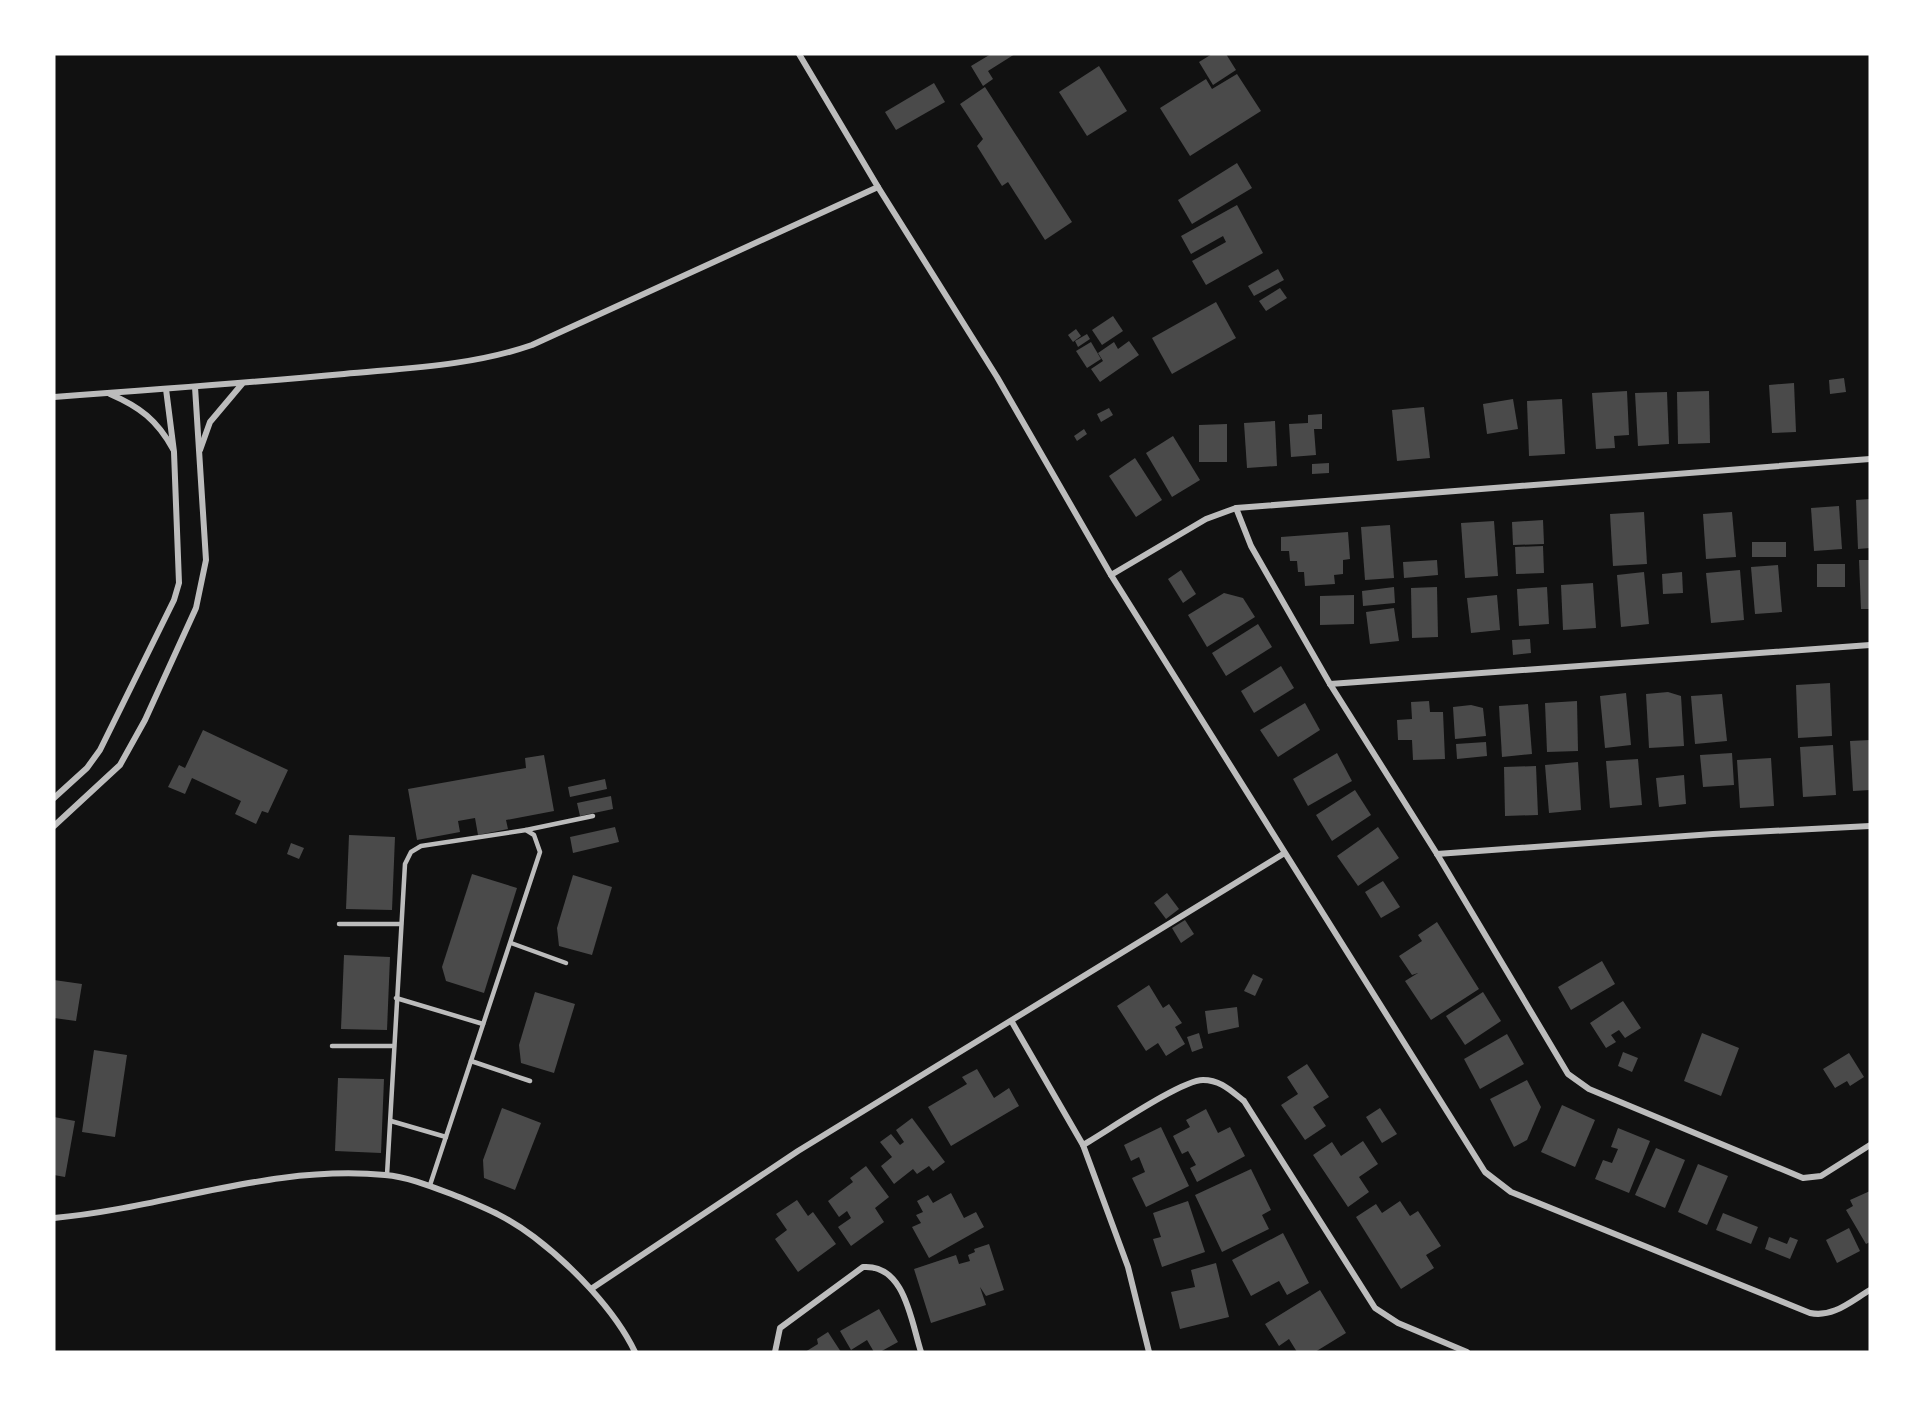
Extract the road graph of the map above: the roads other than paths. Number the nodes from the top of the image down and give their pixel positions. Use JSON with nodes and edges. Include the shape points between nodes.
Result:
{"nodes":[{"id":1,"x":799,"y":54,"type":"edge"},
{"id":2,"x":878,"y":187,"type":"junction"},
{"id":3,"x":242,"y":383,"type":"junction"},
{"id":4,"x":195,"y":387,"type":"junction"},
{"id":5,"x":166,"y":389,"type":"junction"},
{"id":6,"x":107,"y":393,"type":"junction"},
{"id":7,"x":54,"y":397,"type":"edge"},
{"id":8,"x":174,"y":452,"type":"junction"},
{"id":9,"x":198,"y":457,"type":"junction"},
{"id":10,"x":1870,"y":459,"type":"edge"},
{"id":11,"x":1236,"y":508,"type":"junction"},
{"id":12,"x":1111,"y":575,"type":"junction"},
{"id":13,"x":1870,"y":645,"type":"edge"},
{"id":14,"x":1330,"y":684,"type":"junction"},
{"id":15,"x":54,"y":798,"type":"edge"},
{"id":16,"x":593,"y":816,"type":"dead end"},
{"id":17,"x":54,"y":826,"type":"edge"},
{"id":18,"x":1870,"y":826,"type":"edge"},
{"id":19,"x":526,"y":831,"type":"junction"},
{"id":20,"x":1283,"y":854,"type":"junction"},
{"id":21,"x":1437,"y":854,"type":"junction"},
{"id":22,"x":339,"y":924,"type":"dead end"},
{"id":23,"x":401,"y":924,"type":"junction"},
{"id":24,"x":510,"y":943,"type":"junction"},
{"id":25,"x":566,"y":963,"type":"dead end"},
{"id":26,"x":396,"y":998,"type":"junction"},
{"id":27,"x":1012,"y":1022,"type":"junction"},
{"id":28,"x":483,"y":1024,"type":"junction"},
{"id":29,"x":332,"y":1046,"type":"dead end"},
{"id":30,"x":394,"y":1046,"type":"junction"},
{"id":31,"x":471,"y":1061,"type":"junction"},
{"id":32,"x":530,"y":1080,"type":"dead end"},
{"id":33,"x":391,"y":1121,"type":"junction"},
{"id":34,"x":446,"y":1137,"type":"junction"},
{"id":35,"x":1083,"y":1145,"type":"junction"},
{"id":36,"x":1870,"y":1145,"type":"edge"},
{"id":37,"x":387,"y":1175,"type":"junction"},
{"id":38,"x":430,"y":1185,"type":"junction"},
{"id":39,"x":54,"y":1218,"type":"edge"},
{"id":40,"x":591,"y":1289,"type":"junction"},
{"id":41,"x":1870,"y":1290,"type":"edge"},
{"id":42,"x":635,"y":1352,"type":"edge"},
{"id":43,"x":775,"y":1352,"type":"edge"},
{"id":44,"x":921,"y":1352,"type":"edge"},
{"id":45,"x":1149,"y":1352,"type":"edge"},
{"id":46,"x":1467,"y":1352,"type":"edge"}],
"edges":[{"from":1,"to":2,"type":"street"},
{"from":2,"to":3,"type":"street","via":[[532,345],[504,354],[459,363]]},
{"from":2,"to":12,"type":"street","via":[[997,377]]},
{"from":3,"to":4,"type":"street"},
{"from":3,"to":9,"type":"street","via":[[210,422]]},
{"from":4,"to":5,"type":"street"},
{"from":4,"to":9,"type":"street"},
{"from":5,"to":6,"type":"street"},
{"from":5,"to":8,"type":"street"},
{"from":6,"to":7,"type":"street"},
{"from":6,"to":8,"type":"street","via":[[145,411]]},
{"from":8,"to":15,"type":"street","via":[[180,568],[174,600],[100,750],[87,768]]},
{"from":9,"to":17,"type":"street","via":[[206,560],[196,608],[120,765]]},
{"from":10,"to":11,"type":"street"},
{"from":11,"to":12,"type":"street","via":[[1206,519]]},
{"from":11,"to":14,"type":"street","via":[[1251,546]]},
{"from":12,"to":20,"type":"street"},
{"from":13,"to":14,"type":"street"},
{"from":14,"to":21,"type":"street"},
{"from":16,"to":19,"type":"lane"},
{"from":18,"to":21,"type":"street"},
{"from":19,"to":23,"type":"lane","via":[[421,846],[411,852],[405,864]]},
{"from":19,"to":24,"type":"lane","via":[[534,835],[540,852]]},
{"from":20,"to":27,"type":"street"},
{"from":20,"to":41,"type":"street","via":[[1473,1157],[1497,1183],[1810,1312],[1832,1313]]},
{"from":21,"to":36,"type":"street","via":[[1562,1066],[1589,1089],[1803,1178],[1821,1176]]},
{"from":22,"to":23,"type":"lane"},
{"from":23,"to":26,"type":"lane"},
{"from":24,"to":25,"type":"lane"},
{"from":24,"to":28,"type":"lane"},
{"from":26,"to":28,"type":"lane"},
{"from":26,"to":30,"type":"lane"},
{"from":27,"to":35,"type":"street"},
{"from":27,"to":40,"type":"street","via":[[798,1151]]},
{"from":28,"to":31,"type":"lane"},
{"from":29,"to":30,"type":"lane"},
{"from":30,"to":33,"type":"lane"},
{"from":31,"to":32,"type":"lane"},
{"from":31,"to":34,"type":"lane"},
{"from":33,"to":34,"type":"lane"},
{"from":33,"to":37,"type":"lane"},
{"from":34,"to":38,"type":"lane"},
{"from":35,"to":45,"type":"street","via":[[1128,1267]]},
{"from":35,"to":46,"type":"street","via":[[1175,1091],[1202,1080],[1225,1085],[1244,1101],[1375,1308],[1398,1323]]},
{"from":37,"to":38,"type":"street"},
{"from":37,"to":39,"type":"street","via":[[323,1172],[256,1180],[166,1201]]},
{"from":38,"to":40,"type":"street","via":[[505,1216],[549,1249]]},
{"from":40,"to":42,"type":"street"},
{"from":43,"to":44,"type":"street","via":[[780,1328],[863,1266],[883,1269],[899,1284]]}]}
